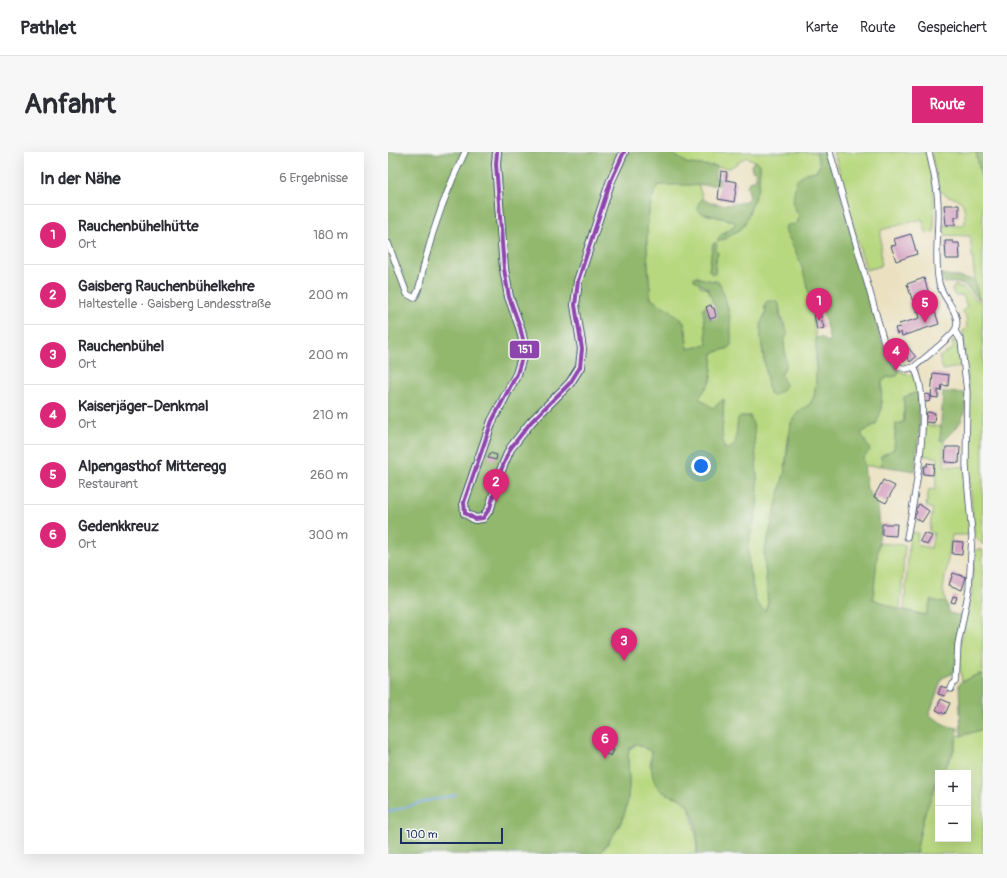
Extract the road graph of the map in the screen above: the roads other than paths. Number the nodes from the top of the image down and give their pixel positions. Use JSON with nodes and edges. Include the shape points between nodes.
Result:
{"nodes":[{"id":1,"x":465,"y":152,"type":"edge"},
{"id":2,"x":498,"y":152,"type":"edge"},
{"id":3,"x":624,"y":152,"type":"edge"},
{"id":4,"x":830,"y":152,"type":"edge"},
{"id":5,"x":929,"y":152,"type":"edge"},
{"id":6,"x":388,"y":243,"type":"edge"},
{"id":7,"x":955,"y":331,"type":"junction"},
{"id":8,"x":914,"y":367,"type":"junction"},
{"id":9,"x":907,"y":537,"type":"dead end"},
{"id":10,"x":951,"y":689,"type":"dead end"}],
"edges":[{"from":1,"to":6,"type":"street","via":[[434,225],[414,298],[407,294]]},
{"from":2,"to":3,"type":"main road","via":[[496,164],[504,269],[509,297],[525,348],[517,374],[492,422],[464,502],[465,513],[475,519],[483,518],[490,508],[499,474],[513,444],[570,383],[580,367],[582,349],[576,311],[576,286],[610,183]]},
{"from":4,"to":8,"type":"street","via":[[884,342],[899,367]]},
{"from":5,"to":7,"type":"street","via":[[938,201],[939,282],[956,317]]},
{"from":7,"to":8,"type":"street"},
{"from":7,"to":10,"type":"street","via":[[961,341],[968,392],[966,466],[972,535],[970,589],[958,644],[956,682]]},
{"from":8,"to":9,"type":"street","via":[[920,382],[922,423]]}]}
